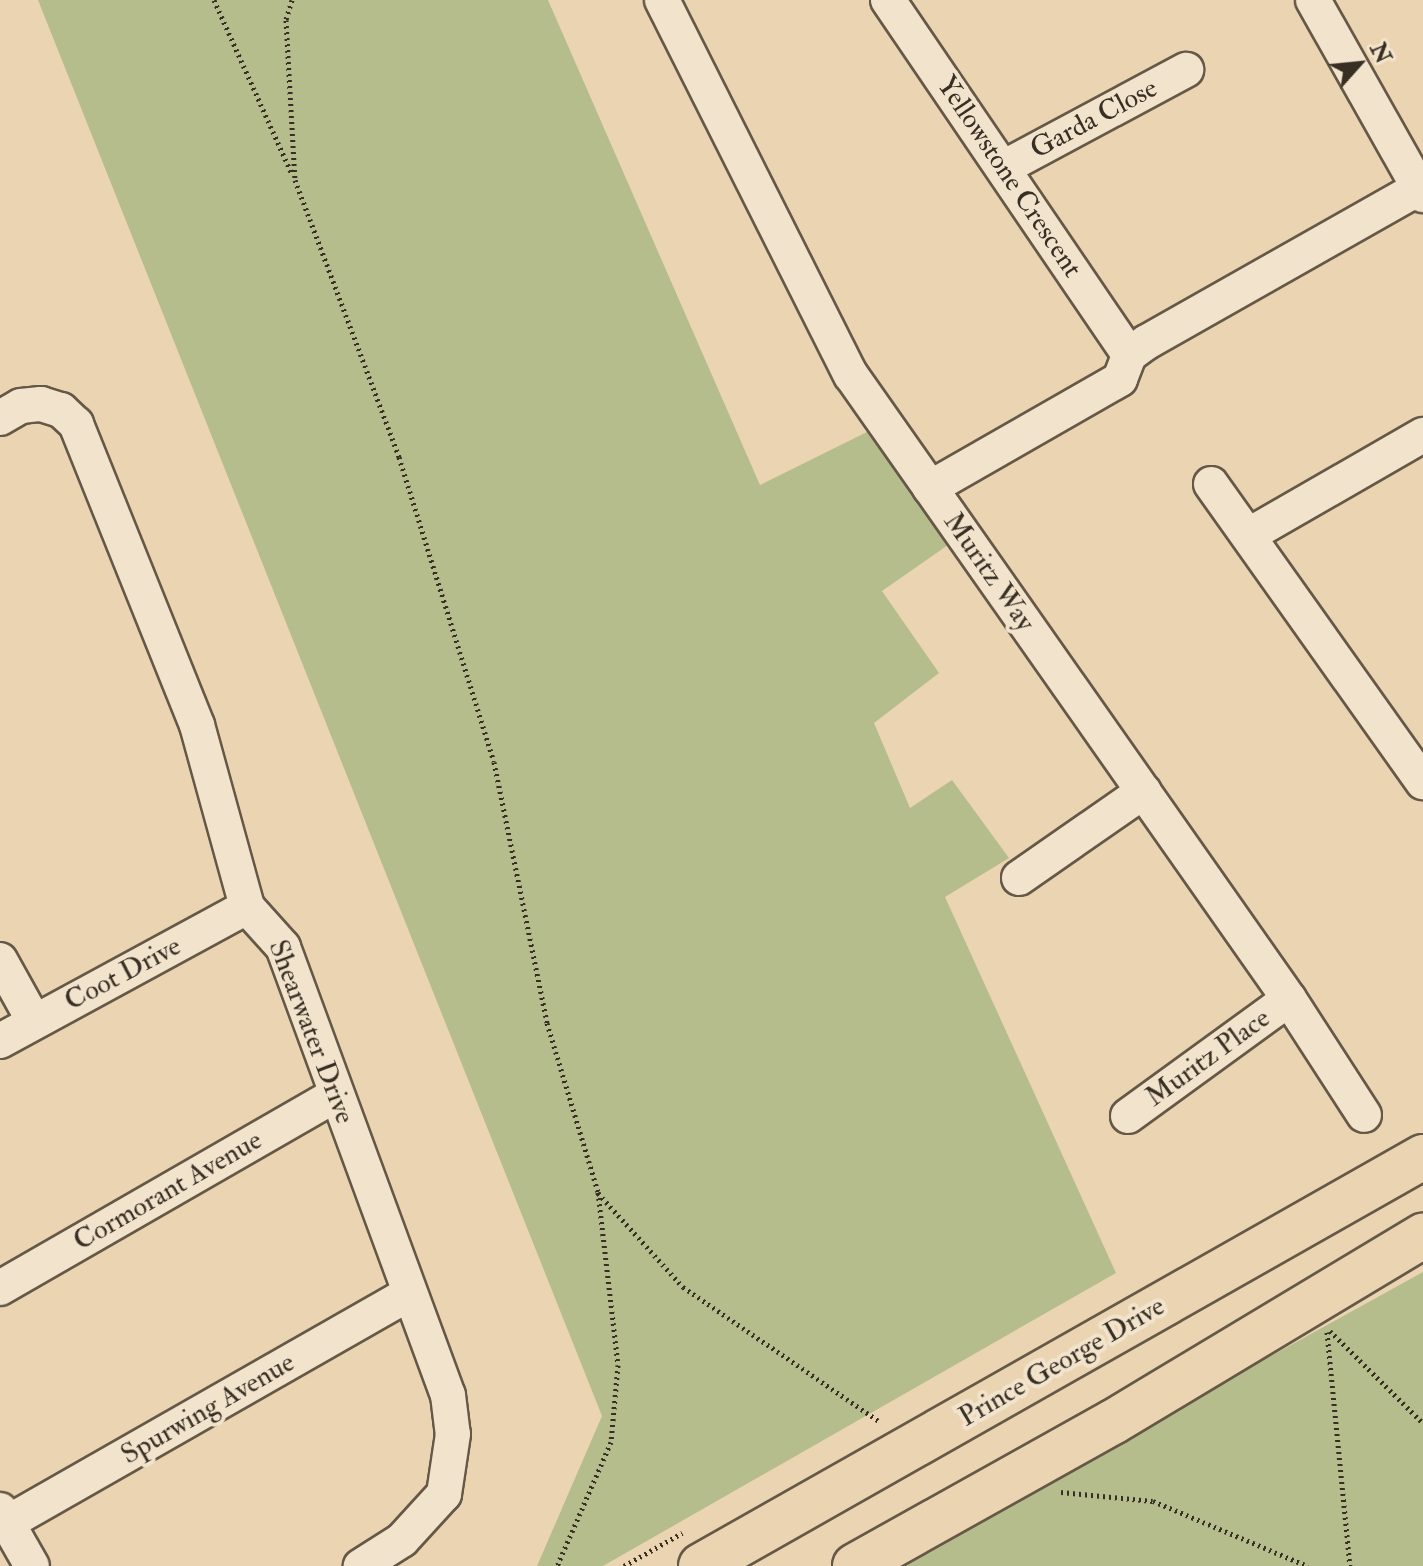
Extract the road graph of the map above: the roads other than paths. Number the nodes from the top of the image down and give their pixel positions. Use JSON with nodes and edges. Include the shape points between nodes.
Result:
{"nodes":[{"id":1,"x":662,"y":0,"type":"edge"},
{"id":2,"x":888,"y":0,"type":"edge"},
{"id":3,"x":1313,"y":0,"type":"edge"},
{"id":4,"x":1186,"y":70,"type":"dead end"},
{"id":5,"x":1003,"y":168,"type":"junction"},
{"id":6,"x":1422,"y":189,"type":"edge"},
{"id":7,"x":1129,"y":355,"type":"junction"},
{"id":8,"x":0,"y":418,"type":"edge"},
{"id":9,"x":1423,"y":435,"type":"edge"},
{"id":10,"x":1211,"y":484,"type":"dead end"},
{"id":11,"x":930,"y":488,"type":"junction"},
{"id":12,"x":1249,"y":535,"type":"junction"},
{"id":13,"x":1423,"y":782,"type":"edge"},
{"id":14,"x":1144,"y":791,"type":"junction"},
{"id":15,"x":1019,"y":878,"type":"dead end"},
{"id":16,"x":247,"y":907,"type":"junction"},
{"id":17,"x":0,"y":960,"type":"edge"},
{"id":18,"x":1289,"y":999,"type":"junction"},
{"id":19,"x":34,"y":1021,"type":"junction"},
{"id":20,"x":0,"y":1041,"type":"edge"},
{"id":21,"x":336,"y":1095,"type":"junction"},
{"id":22,"x":1364,"y":1115,"type":"dead end"},
{"id":23,"x":1128,"y":1116,"type":"dead end"},
{"id":24,"x":1423,"y":1157,"type":"edge"},
{"id":25,"x":1423,"y":1236,"type":"edge"},
{"id":26,"x":0,"y":1288,"type":"edge"},
{"id":27,"x":409,"y":1294,"type":"junction"},
{"id":28,"x":4,"y":1516,"type":"edge"},
{"id":29,"x":32,"y":1566,"type":"edge"},
{"id":30,"x":361,"y":1566,"type":"edge"},
{"id":31,"x":701,"y":1566,"type":"edge"},
{"id":32,"x":855,"y":1566,"type":"edge"}],
"edges":[{"from":1,"to":11,"type":"street","name":"Muritz Way","via":[[830,339]]},
{"from":2,"to":5,"type":"street","name":"Yellowstone Crescent"},
{"from":3,"to":6,"type":"street"},
{"from":4,"to":5,"type":"street","name":"Garda Close"},
{"from":5,"to":7,"type":"street","name":"Yellowstone Crescent"},
{"from":6,"to":7,"type":"street"},
{"from":7,"to":11,"type":"street","via":[[1120,379]]},
{"from":8,"to":16,"type":"street","name":"Shearwater Drive","via":[[21,406],[41,404],[67,413],[76,424],[197,725]]},
{"from":9,"to":12,"type":"street"},
{"from":10,"to":12,"type":"street"},
{"from":11,"to":14,"type":"street","name":"Muritz Way"},
{"from":12,"to":13,"type":"street"},
{"from":14,"to":15,"type":"street"},
{"from":14,"to":18,"type":"street","name":"Muritz Way"},
{"from":16,"to":19,"type":"street","name":"Coot Drive"},
{"from":16,"to":21,"type":"street","name":"Shearwater Drive","via":[[283,947]]},
{"from":17,"to":19,"type":"street"},
{"from":18,"to":22,"type":"street","name":"Muritz Way"},
{"from":18,"to":23,"type":"street","name":"Muritz Place"},
{"from":19,"to":20,"type":"street","name":"Coot Drive"},
{"from":21,"to":26,"type":"street","name":"Cormorant Avenue"},
{"from":21,"to":27,"type":"street","name":"Shearwater Drive"},
{"from":24,"to":31,"type":"main road","name":"Prince George Drive"},
{"from":25,"to":32,"type":"main road","via":[[1113,1422]]},
{"from":27,"to":28,"type":"street","name":"Spurwing Avenue"},
{"from":27,"to":30,"type":"street","name":"Shearwater Drive","via":[[448,1395],[451,1460],[444,1494],[426,1519]]},
{"from":28,"to":29,"type":"street"}]}
